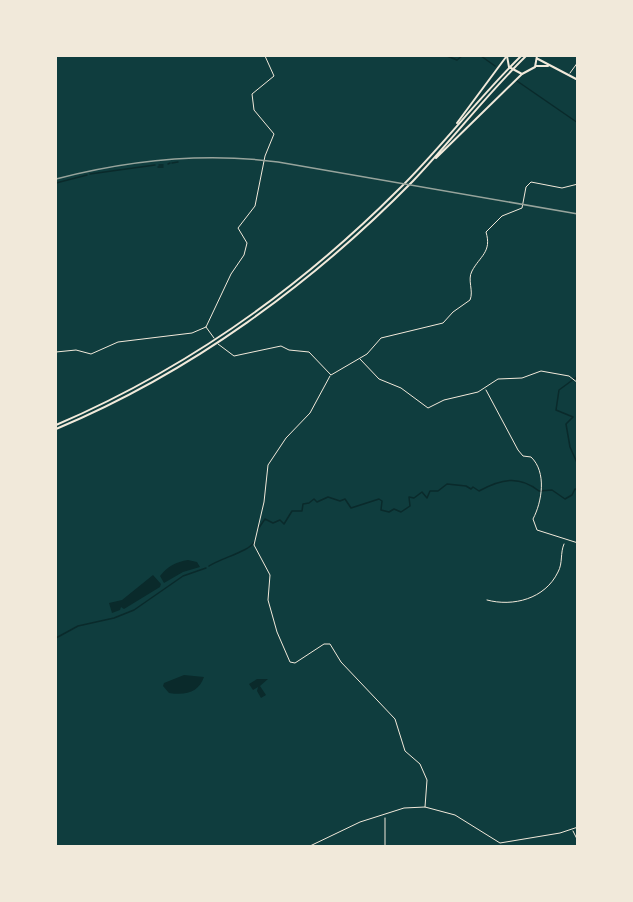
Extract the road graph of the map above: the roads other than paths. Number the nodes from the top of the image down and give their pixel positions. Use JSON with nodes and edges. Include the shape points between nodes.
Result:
{"nodes":[{"id":1,"x":265,"y":56,"type":"edge"},
{"id":2,"x":506,"y":56,"type":"edge"},
{"id":3,"x":521,"y":56,"type":"edge"},
{"id":4,"x":526,"y":56,"type":"edge"},
{"id":5,"x":538,"y":57,"type":"edge"},
{"id":6,"x":578,"y":62,"type":"edge"},
{"id":7,"x":513,"y":66,"type":"junction"},
{"id":8,"x":551,"y":66,"type":"junction"},
{"id":9,"x":535,"y":67,"type":"junction"},
{"id":10,"x":508,"y":71,"type":"junction"},
{"id":11,"x":522,"y":74,"type":"junction"},
{"id":12,"x":569,"y":75,"type":"junction"},
{"id":13,"x":578,"y":80,"type":"edge"},
{"id":14,"x":445,"y":140,"type":"junction"},
{"id":15,"x":425,"y":168,"type":"junction"},
{"id":16,"x":578,"y":184,"type":"edge"},
{"id":17,"x":206,"y":327,"type":"junction"},
{"id":18,"x":56,"y":352,"type":"edge"},
{"id":19,"x":360,"y":359,"type":"junction"},
{"id":20,"x":330,"y":376,"type":"junction"},
{"id":21,"x":578,"y":383,"type":"edge"},
{"id":22,"x":485,"y":389,"type":"junction"},
{"id":23,"x":56,"y":427,"type":"edge"},
{"id":24,"x":578,"y":543,"type":"edge"},
{"id":25,"x":425,"y":807,"type":"junction"},
{"id":26,"x":578,"y":827,"type":"edge"},
{"id":27,"x":572,"y":830,"type":"junction"},
{"id":28,"x":578,"y":841,"type":"edge"},
{"id":29,"x":310,"y":846,"type":"edge"}],
"edges":[{"from":1,"to":17,"type":"street","via":[[274,76],[252,96],[254,110],[274,132],[255,206],[238,228],[247,243],[244,255]]},
{"from":2,"to":11,"type":"main road","via":[[512,71]]},
{"from":2,"to":14,"type":"main road"},
{"from":3,"to":7,"type":"main road"},
{"from":4,"to":7,"type":"main road"},
{"from":5,"to":8,"type":"main road"},
{"from":5,"to":9,"type":"main road"},
{"from":6,"to":12,"type":"street"},
{"from":7,"to":10,"type":"main road"},
{"from":8,"to":9,"type":"main road"},
{"from":8,"to":12,"type":"main road"},
{"from":9,"to":11,"type":"main road"},
{"from":10,"to":14,"type":"main road"},
{"from":10,"to":15,"type":"main road"},
{"from":11,"to":15,"type":"main road"},
{"from":12,"to":13,"type":"main road"},
{"from":14,"to":23,"type":"main road","via":[[399,189],[319,262],[246,318],[152,378]]},
{"from":15,"to":23,"type":"main road","via":[[317,268],[242,325],[136,391]]},
{"from":16,"to":19,"type":"street","via":[[562,188],[531,182],[519,211],[502,216],[486,232],[489,242],[472,271],[470,300],[443,323],[381,338]]},
{"from":17,"to":18,"type":"street","via":[[192,333],[118,342],[91,354],[76,350]]},
{"from":17,"to":20,"type":"street","via":[[220,346],[234,356],[281,346],[309,352]]},
{"from":19,"to":20,"type":"street"},
{"from":19,"to":22,"type":"street","via":[[379,379],[393,383],[428,408]]},
{"from":20,"to":25,"type":"street","via":[[310,413],[268,465],[254,545],[270,575],[268,600],[290,662],[330,644],[341,662],[395,719],[405,751],[420,764],[427,780]]},
{"from":21,"to":22,"type":"street","via":[[548,370],[522,378],[498,379]]},
{"from":22,"to":24,"type":"street","via":[[518,450],[534,460],[541,490],[533,519],[537,530]]},
{"from":25,"to":27,"type":"street","via":[[455,815],[500,843]]},
{"from":25,"to":29,"type":"street","via":[[404,808],[360,822]]},
{"from":26,"to":27,"type":"street"},
{"from":27,"to":28,"type":"street"}]}
